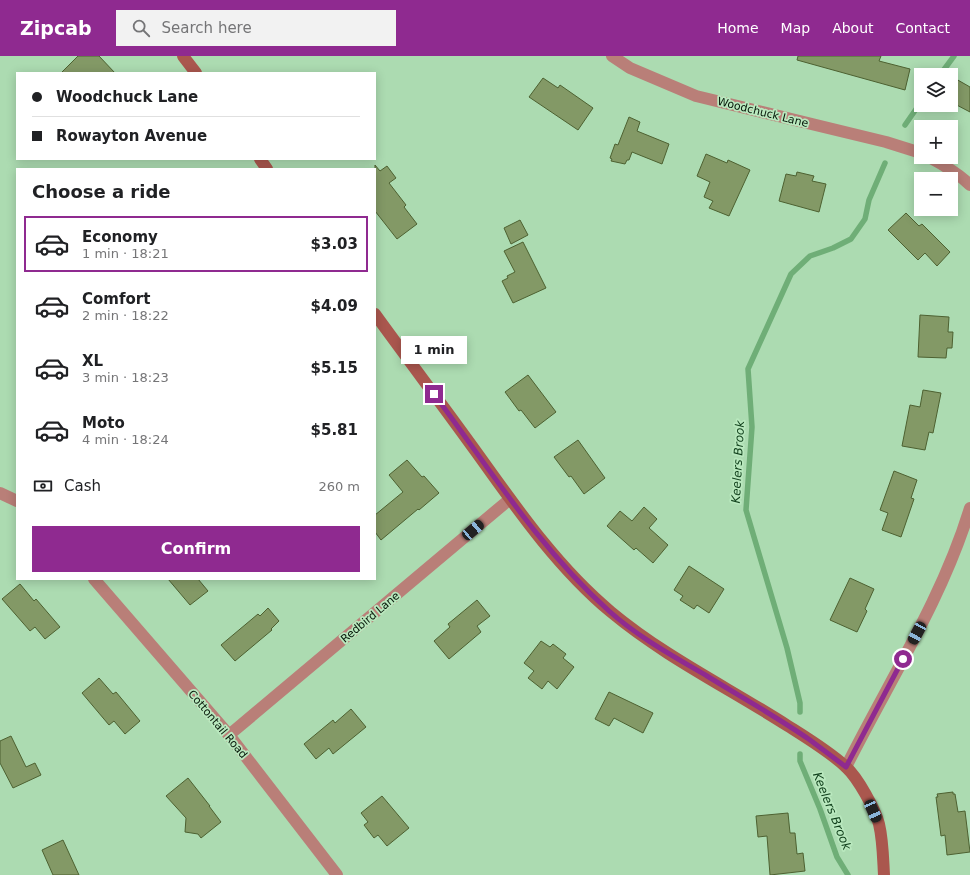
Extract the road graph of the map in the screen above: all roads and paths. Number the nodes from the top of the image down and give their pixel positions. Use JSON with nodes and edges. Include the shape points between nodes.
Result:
{"nodes":[{"id":1,"x":183,"y":56,"type":"edge"},
{"id":2,"x":612,"y":56,"type":"edge"},
{"id":3,"x":195,"y":72,"type":"edge"},
{"id":4,"x":914,"y":151,"type":"edge"},
{"id":5,"x":941,"y":164,"type":"edge"},
{"id":6,"x":970,"y":185,"type":"edge"},
{"id":7,"x":376,"y":315,"type":"edge"},
{"id":8,"x":0,"y":493,"type":"edge"},
{"id":9,"x":510,"y":499,"type":"junction"},
{"id":10,"x":16,"y":501,"type":"edge"},
{"id":11,"x":970,"y":508,"type":"edge"},
{"id":12,"x":95,"y":580,"type":"edge"},
{"id":13,"x":229,"y":735,"type":"junction"},
{"id":14,"x":846,"y":767,"type":"junction"},
{"id":15,"x":337,"y":875,"type":"edge"},
{"id":16,"x":884,"y":875,"type":"edge"}],
"edges":[{"from":1,"to":3,"type":"street"},
{"from":2,"to":4,"type":"street","name":"Woodchuck Lane","via":[[630,68],[696,96]]},
{"from":5,"to":6,"type":"street"},
{"from":7,"to":9,"type":"street"},
{"from":8,"to":10,"type":"street"},
{"from":9,"to":13,"type":"street","name":"Redbird Lane"},
{"from":9,"to":14,"type":"street","via":[[550,550],[610,611],[646,639],[809,739]]},
{"from":11,"to":14,"type":"street","via":[[945,577]]},
{"from":12,"to":13,"type":"street","name":"Cottontail Road"},
{"from":13,"to":15,"type":"street","name":"Cottontail Road"},
{"from":14,"to":16,"type":"street","via":[[858,782],[878,823]]}]}
